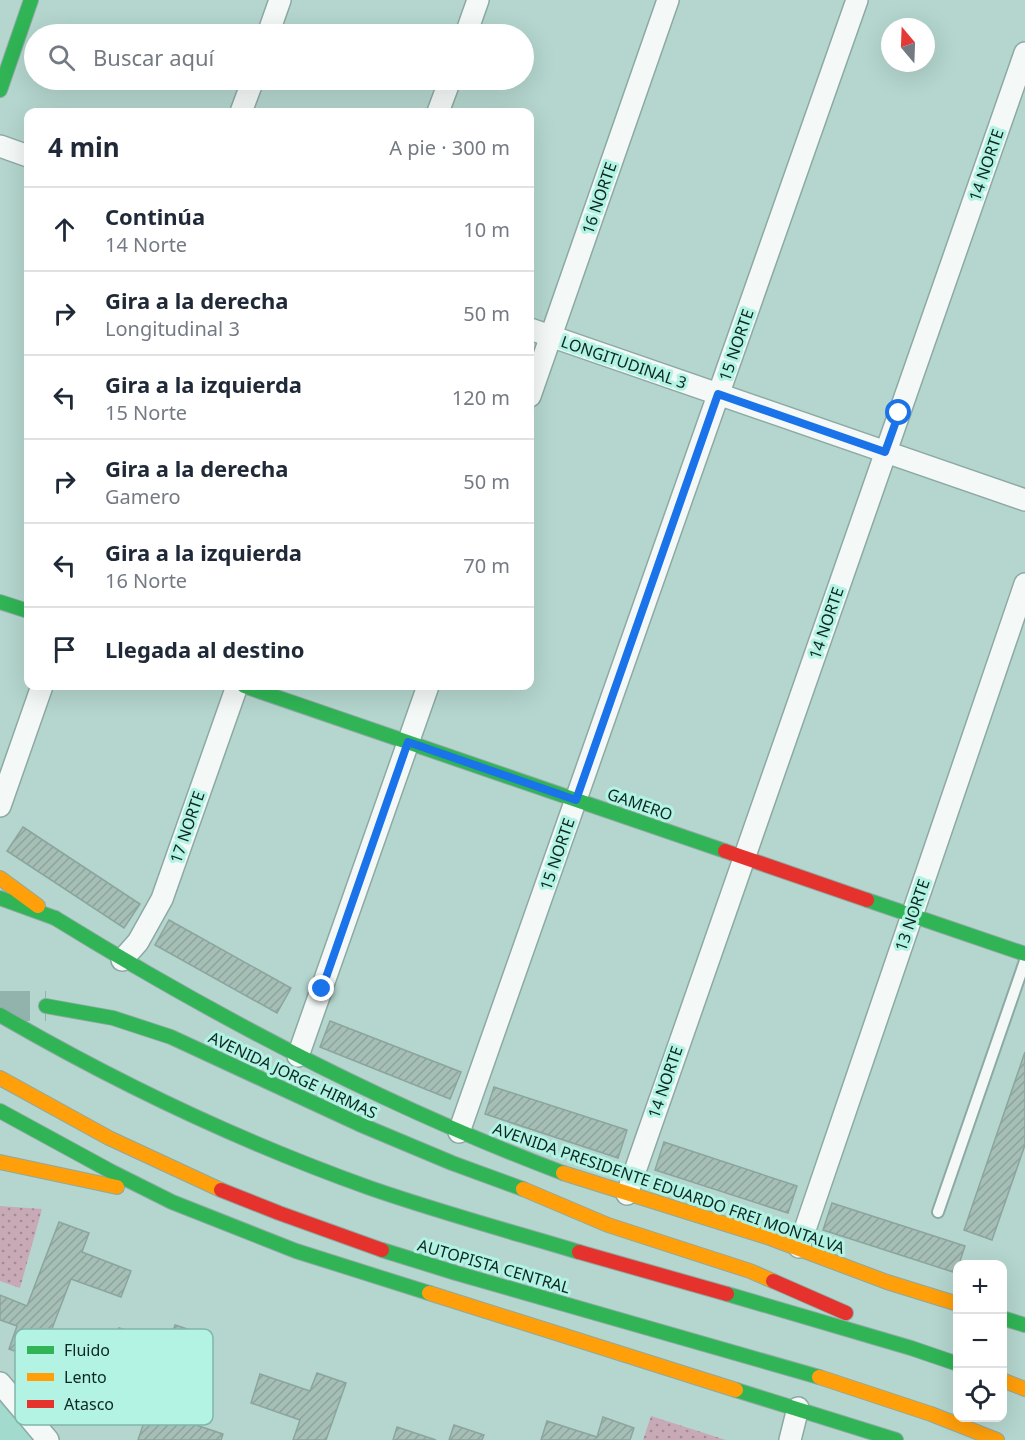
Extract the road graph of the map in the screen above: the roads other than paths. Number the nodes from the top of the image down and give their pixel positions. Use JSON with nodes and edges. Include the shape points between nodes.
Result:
{"nodes":[{"id":1,"x":31,"y":0,"type":"edge"},
{"id":2,"x":280,"y":0,"type":"edge"},
{"id":3,"x":478,"y":0,"type":"edge"},
{"id":4,"x":669,"y":0,"type":"edge"},
{"id":5,"x":857,"y":0,"type":"edge"},
{"id":6,"x":272,"y":24,"type":"edge"},
{"id":7,"x":470,"y":24,"type":"edge"},
{"id":8,"x":1025,"y":53,"type":"edge"},
{"id":9,"x":0,"y":90,"type":"edge"},
{"id":10,"x":249,"y":90,"type":"edge"},
{"id":11,"x":446,"y":90,"type":"edge"},
{"id":12,"x":242,"y":108,"type":"edge"},
{"id":13,"x":440,"y":108,"type":"edge"},
{"id":14,"x":0,"y":146,"type":"edge"},
{"id":15,"x":24,"y":155,"type":"edge"},
{"id":16,"x":534,"y":330,"type":"edge"},
{"id":17,"x":550,"y":336,"type":"junction"},
{"id":18,"x":534,"y":384,"type":"edge"},
{"id":19,"x":718,"y":394,"type":"junction"},
{"id":20,"x":885,"y":452,"type":"junction"},
{"id":21,"x":1025,"y":500,"type":"edge"},
{"id":22,"x":1025,"y":584,"type":"edge"},
{"id":23,"x":0,"y":602,"type":"edge"},
{"id":24,"x":24,"y":610,"type":"edge"},
{"id":25,"x":41,"y":690,"type":"edge"},
{"id":26,"x":236,"y":690,"type":"edge"},
{"id":27,"x":256,"y":690,"type":"edge"},
{"id":28,"x":427,"y":690,"type":"edge"},
{"id":29,"x":408,"y":742,"type":"junction"},
{"id":30,"x":576,"y":800,"type":"junction"},
{"id":31,"x":0,"y":806,"type":"edge"},
{"id":32,"x":744,"y":858,"type":"junction"},
{"id":33,"x":0,"y":878,"type":"edge"},
{"id":34,"x":0,"y":898,"type":"edge"},
{"id":35,"x":912,"y":915,"type":"junction"},
{"id":36,"x":55,"y":918,"type":"junction"},
{"id":37,"x":1025,"y":954,"type":"edge"},
{"id":38,"x":122,"y":960,"type":"junction"},
{"id":39,"x":1025,"y":962,"type":"edge"},
{"id":40,"x":46,"y":1006,"type":"tunnel mouth"},
{"id":41,"x":0,"y":1015,"type":"edge"},
{"id":42,"x":298,"y":1056,"type":"junction"},
{"id":43,"x":0,"y":1078,"type":"edge"},
{"id":44,"x":0,"y":1111,"type":"edge"},
{"id":45,"x":459,"y":1132,"type":"junction"},
{"id":46,"x":0,"y":1162,"type":"edge"},
{"id":47,"x":523,"y":1189,"type":"junction"},
{"id":48,"x":627,"y":1194,"type":"junction"},
{"id":49,"x":172,"y":1202,"type":"junction"},
{"id":50,"x":938,"y":1212,"type":"dead end"},
{"id":51,"x":630,"y":1218,"type":"dead end"},
{"id":52,"x":801,"y":1256,"type":"junction"},
{"id":53,"x":953,"y":1303,"type":"edge"},
{"id":54,"x":1007,"y":1320,"type":"edge"},
{"id":55,"x":1025,"y":1325,"type":"edge"},
{"id":56,"x":911,"y":1348,"type":"junction"},
{"id":57,"x":953,"y":1363,"type":"edge"},
{"id":58,"x":1007,"y":1382,"type":"edge"},
{"id":59,"x":0,"y":1383,"type":"edge"},
{"id":60,"x":1025,"y":1389,"type":"edge"},
{"id":61,"x":15,"y":1401,"type":"edge"},
{"id":62,"x":798,"y":1408,"type":"junction"},
{"id":63,"x":35,"y":1425,"type":"edge"},
{"id":64,"x":48,"y":1440,"type":"edge"},
{"id":65,"x":790,"y":1440,"type":"edge"},
{"id":66,"x":896,"y":1440,"type":"edge"},
{"id":67,"x":997,"y":1440,"type":"edge"}],
"edges":[{"from":1,"to":9,"type":"main road"},
{"from":2,"to":6,"type":"street"},
{"from":3,"to":7,"type":"street"},
{"from":4,"to":17,"type":"street","name":"16 NORTE"},
{"from":5,"to":19,"type":"street","name":"15 NORTE"},
{"from":8,"to":20,"type":"street","name":"14 NORTE"},
{"from":10,"to":12,"type":"street"},
{"from":11,"to":13,"type":"street"},
{"from":14,"to":15,"type":"street"},
{"from":16,"to":17,"type":"street","name":"LONGITUDINAL 3"},
{"from":17,"to":18,"type":"street","name":"16 NORTE"},
{"from":17,"to":19,"type":"street","name":"LONGITUDINAL 3"},
{"from":19,"to":20,"type":"street","name":"LONGITUDINAL 3"},
{"from":19,"to":30,"type":"street","name":"15 NORTE"},
{"from":20,"to":21,"type":"street","name":"LONGITUDINAL 3"},
{"from":20,"to":32,"type":"street","name":"14 NORTE"},
{"from":22,"to":35,"type":"street","name":"13 NORTE"},
{"from":23,"to":24,"type":"main road"},
{"from":25,"to":31,"type":"street"},
{"from":26,"to":38,"type":"street","name":"17 NORTE","via":[[162,899],[138,942]]},
{"from":27,"to":29,"type":"main road","name":"GAMERO"},
{"from":28,"to":29,"type":"street"},
{"from":29,"to":30,"type":"main road","name":"GAMERO"},
{"from":29,"to":42,"type":"street"},
{"from":30,"to":32,"type":"main road","name":"GAMERO"},
{"from":30,"to":45,"type":"street","name":"15 NORTE"},
{"from":32,"to":35,"type":"main road","name":"GAMERO"},
{"from":32,"to":48,"type":"street","name":"14 NORTE"},
{"from":33,"to":36,"type":"main road","name":"AVENIDA PRESIDENTE EDUARDO FREI MONTALVA"},
{"from":34,"to":36,"type":"main road"},
{"from":35,"to":37,"type":"main road","name":"GAMERO"},
{"from":35,"to":52,"type":"street","name":"13 NORTE"},
{"from":36,"to":38,"type":"main road","name":"AVENIDA PRESIDENTE EDUARDO FREI MONTALVA"},
{"from":38,"to":42,"type":"main road","name":"AVENIDA PRESIDENTE EDUARDO FREI MONTALVA"},
{"from":39,"to":50,"type":"lane"},
{"from":40,"to":47,"type":"main road","name":"AVENIDA JORGE HIRMAS","via":[[113,1018],[171,1037],[359,1125]]},
{"from":41,"to":56,"type":"main road","via":[[166,1105],[230,1135],[361,1186]]},
{"from":42,"to":45,"type":"main road","name":"AVENIDA PRESIDENTE EDUARDO FREI MONTALVA"},
{"from":43,"to":67,"type":"main road","name":"AUTOPISTA CENTRAL","via":[[156,1161],[308,1224],[454,1272],[831,1380]]},
{"from":44,"to":49,"type":"main road"},
{"from":45,"to":48,"type":"main road","name":"AVENIDA PRESIDENTE EDUARDO FREI MONTALVA"},
{"from":46,"to":49,"type":"main road"},
{"from":47,"to":51,"type":"main road"},
{"from":47,"to":56,"type":"main road","via":[[608,1225],[750,1271],[803,1293]]},
{"from":48,"to":52,"type":"main road","name":"AVENIDA PRESIDENTE EDUARDO FREI MONTALVA"},
{"from":49,"to":62,"type":"main road","via":[[350,1269]]},
{"from":52,"to":53,"type":"main road","name":"AVENIDA PRESIDENTE EDUARDO FREI MONTALVA"},
{"from":54,"to":55,"type":"main road"},
{"from":56,"to":57,"type":"main road"},
{"from":58,"to":60,"type":"main road"},
{"from":59,"to":61,"type":"street"},
{"from":62,"to":65,"type":"street"},
{"from":62,"to":66,"type":"main road"},
{"from":63,"to":64,"type":"street"}]}
